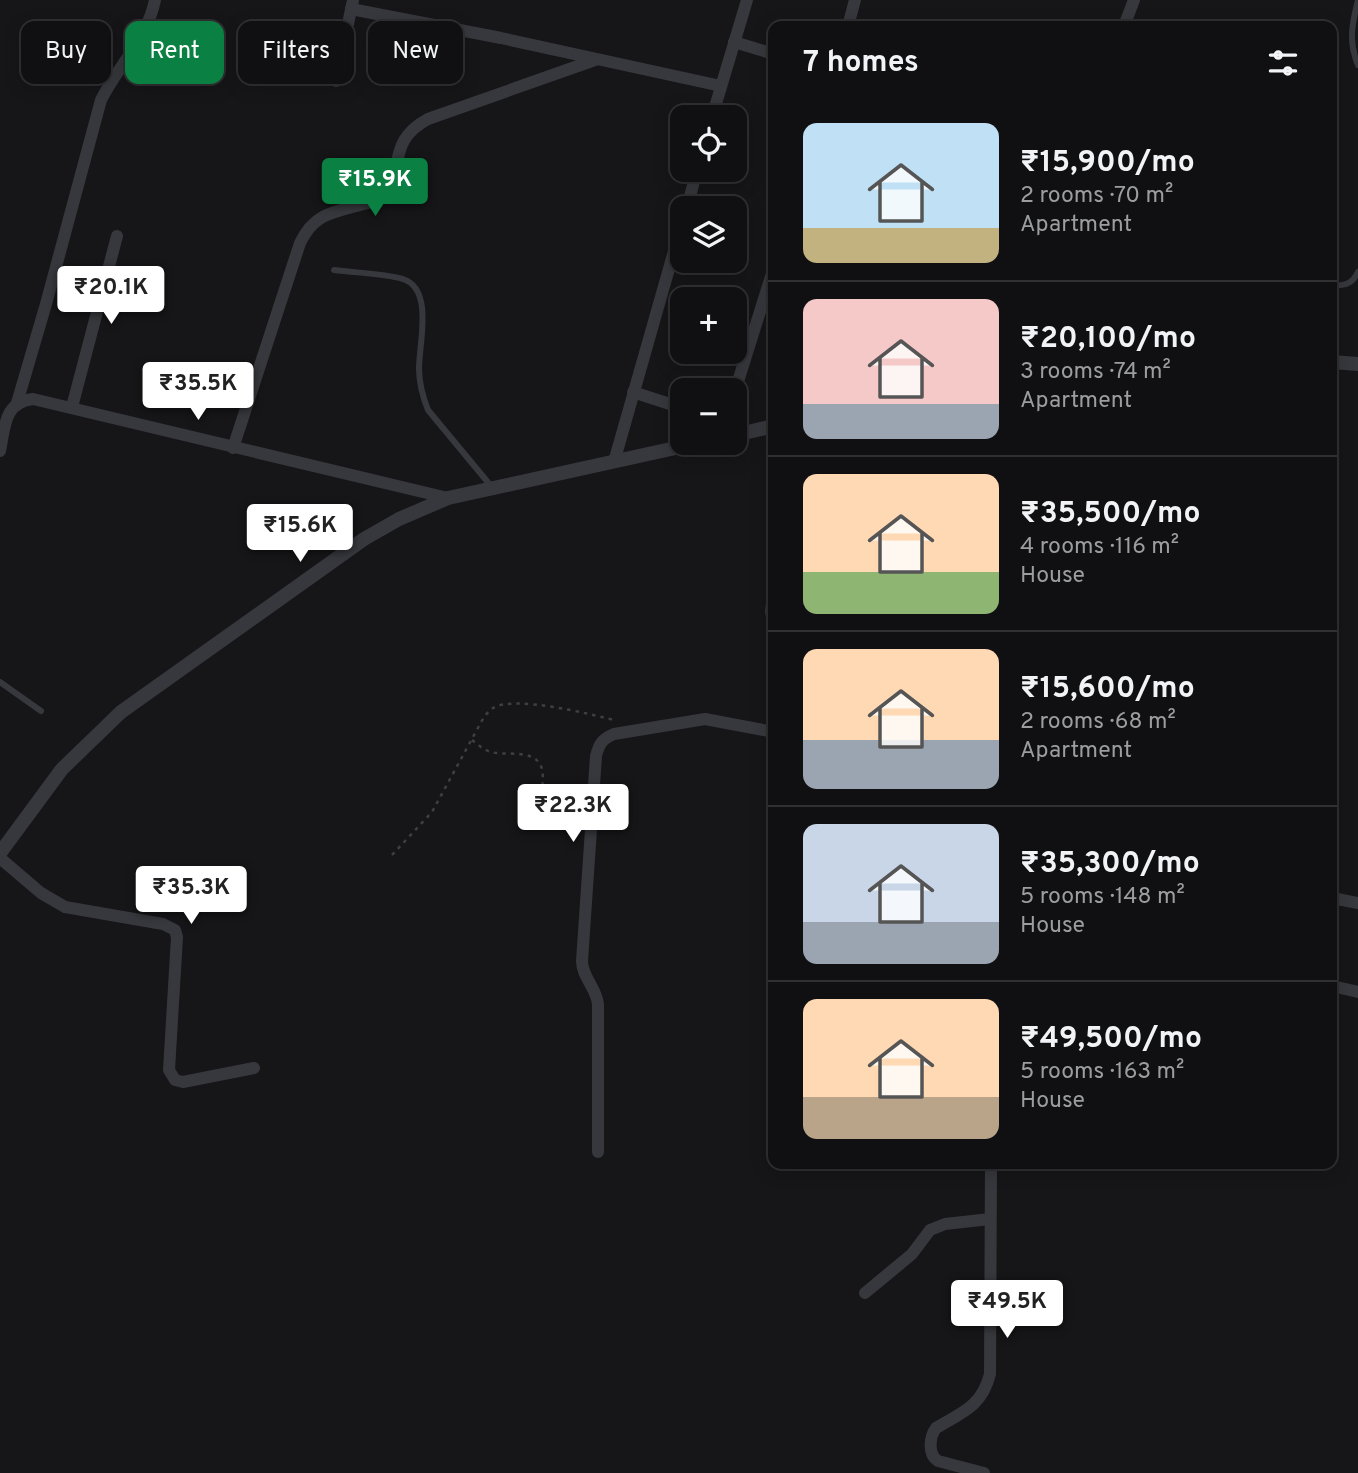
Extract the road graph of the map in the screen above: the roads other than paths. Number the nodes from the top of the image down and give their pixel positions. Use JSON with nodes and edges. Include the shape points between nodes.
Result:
{"nodes":[{"id":1,"x":155,"y":0,"type":"edge"},
{"id":2,"x":747,"y":0,"type":"edge"},
{"id":3,"x":855,"y":0,"type":"edge"},
{"id":4,"x":1134,"y":0,"type":"edge"},
{"id":5,"x":1358,"y":0,"type":"edge"},
{"id":6,"x":352,"y":4,"type":"edge"},
{"id":7,"x":849,"y":21,"type":"edge"},
{"id":8,"x":1126,"y":21,"type":"edge"},
{"id":9,"x":734,"y":43,"type":"junction"},
{"id":10,"x":768,"y":52,"type":"edge"},
{"id":11,"x":596,"y":60,"type":"junction"},
{"id":12,"x":1358,"y":65,"type":"edge"},
{"id":13,"x":721,"y":86,"type":"junction"},
{"id":14,"x":715,"y":105,"type":"edge"},
{"id":15,"x":117,"y":236,"type":"dead end"},
{"id":16,"x":670,"y":264,"type":"edge"},
{"id":17,"x":334,"y":270,"type":"dead end"},
{"id":18,"x":1358,"y":272,"type":"edge"},
{"id":19,"x":1337,"y":285,"type":"edge"},
{"id":20,"x":768,"y":286,"type":"edge"},
{"id":21,"x":1337,"y":362,"type":"edge"},
{"id":22,"x":1358,"y":364,"type":"edge"},
{"id":23,"x":739,"y":378,"type":"edge"},
{"id":24,"x":633,"y":392,"type":"junction"},
{"id":25,"x":17,"y":403,"type":"junction"},
{"id":26,"x":670,"y":404,"type":"edge"},
{"id":27,"x":72,"y":407,"type":"junction"},
{"id":28,"x":768,"y":427,"type":"edge"},
{"id":29,"x":747,"y":432,"type":"edge"},
{"id":30,"x":233,"y":448,"type":"junction"},
{"id":31,"x":670,"y":449,"type":"edge"},
{"id":32,"x":0,"y":451,"type":"edge"},
{"id":33,"x":614,"y":461,"type":"junction"},
{"id":34,"x":492,"y":488,"type":"junction"},
{"id":35,"x":448,"y":498,"type":"junction"},
{"id":36,"x":0,"y":682,"type":"edge"},
{"id":37,"x":41,"y":712,"type":"dead end"},
{"id":38,"x":768,"y":731,"type":"edge"},
{"id":39,"x":0,"y":853,"type":"edge"},
{"id":40,"x":0,"y":858,"type":"edge"},
{"id":41,"x":1337,"y":899,"type":"edge"},
{"id":42,"x":1358,"y":904,"type":"edge"},
{"id":43,"x":1337,"y":987,"type":"edge"},
{"id":44,"x":1358,"y":992,"type":"edge"},
{"id":45,"x":254,"y":1068,"type":"dead end"},
{"id":46,"x":598,"y":1152,"type":"dead end"},
{"id":47,"x":991,"y":1169,"type":"edge"},
{"id":48,"x":990,"y":1219,"type":"junction"},
{"id":49,"x":865,"y":1293,"type":"dead end"},
{"id":50,"x":984,"y":1473,"type":"edge"}],
"edges":[{"from":1,"to":25,"type":"street","via":[[140,39],[101,100]]},
{"from":2,"to":9,"type":"street"},
{"from":3,"to":7,"type":"street"},
{"from":4,"to":8,"type":"street"},
{"from":5,"to":12,"type":"lane","via":[[1351,37]]},
{"from":6,"to":11,"type":"street"},
{"from":9,"to":10,"type":"street"},
{"from":9,"to":13,"type":"street"},
{"from":11,"to":13,"type":"street"},
{"from":11,"to":30,"type":"street","via":[[413,127],[380,197],[333,212],[307,228]]},
{"from":13,"to":14,"type":"street"},
{"from":15,"to":27,"type":"street"},
{"from":16,"to":24,"type":"street"},
{"from":17,"to":34,"type":"lane","via":[[404,279],[415,285],[422,308],[420,383],[428,410]]},
{"from":18,"to":19,"type":"lane","via":[[1353,281]]},
{"from":20,"to":23,"type":"street"},
{"from":21,"to":22,"type":"street"},
{"from":24,"to":26,"type":"street"},
{"from":24,"to":33,"type":"street"},
{"from":25,"to":27,"type":"street","via":[[33,399]]},
{"from":25,"to":32,"type":"street","via":[[8,416]]},
{"from":27,"to":30,"type":"street"},
{"from":28,"to":29,"type":"street"},
{"from":30,"to":35,"type":"street"},
{"from":31,"to":33,"type":"street"},
{"from":33,"to":34,"type":"street"},
{"from":34,"to":35,"type":"street"},
{"from":35,"to":39,"type":"street","via":[[364,539],[121,712],[62,769]]},
{"from":36,"to":37,"type":"lane"},
{"from":38,"to":46,"type":"street","via":[[705,719],[614,734],[599,745],[582,961],[598,1004]]},
{"from":40,"to":45,"type":"street","via":[[65,907],[175,930],[169,1070],[175,1080]]},
{"from":41,"to":42,"type":"street"},
{"from":43,"to":44,"type":"street"},
{"from":47,"to":48,"type":"street"},
{"from":48,"to":49,"type":"street","via":[[930,1230],[912,1254]]},
{"from":48,"to":50,"type":"street","via":[[987,1386],[973,1407],[936,1428],[931,1438],[933,1458]]}]}
